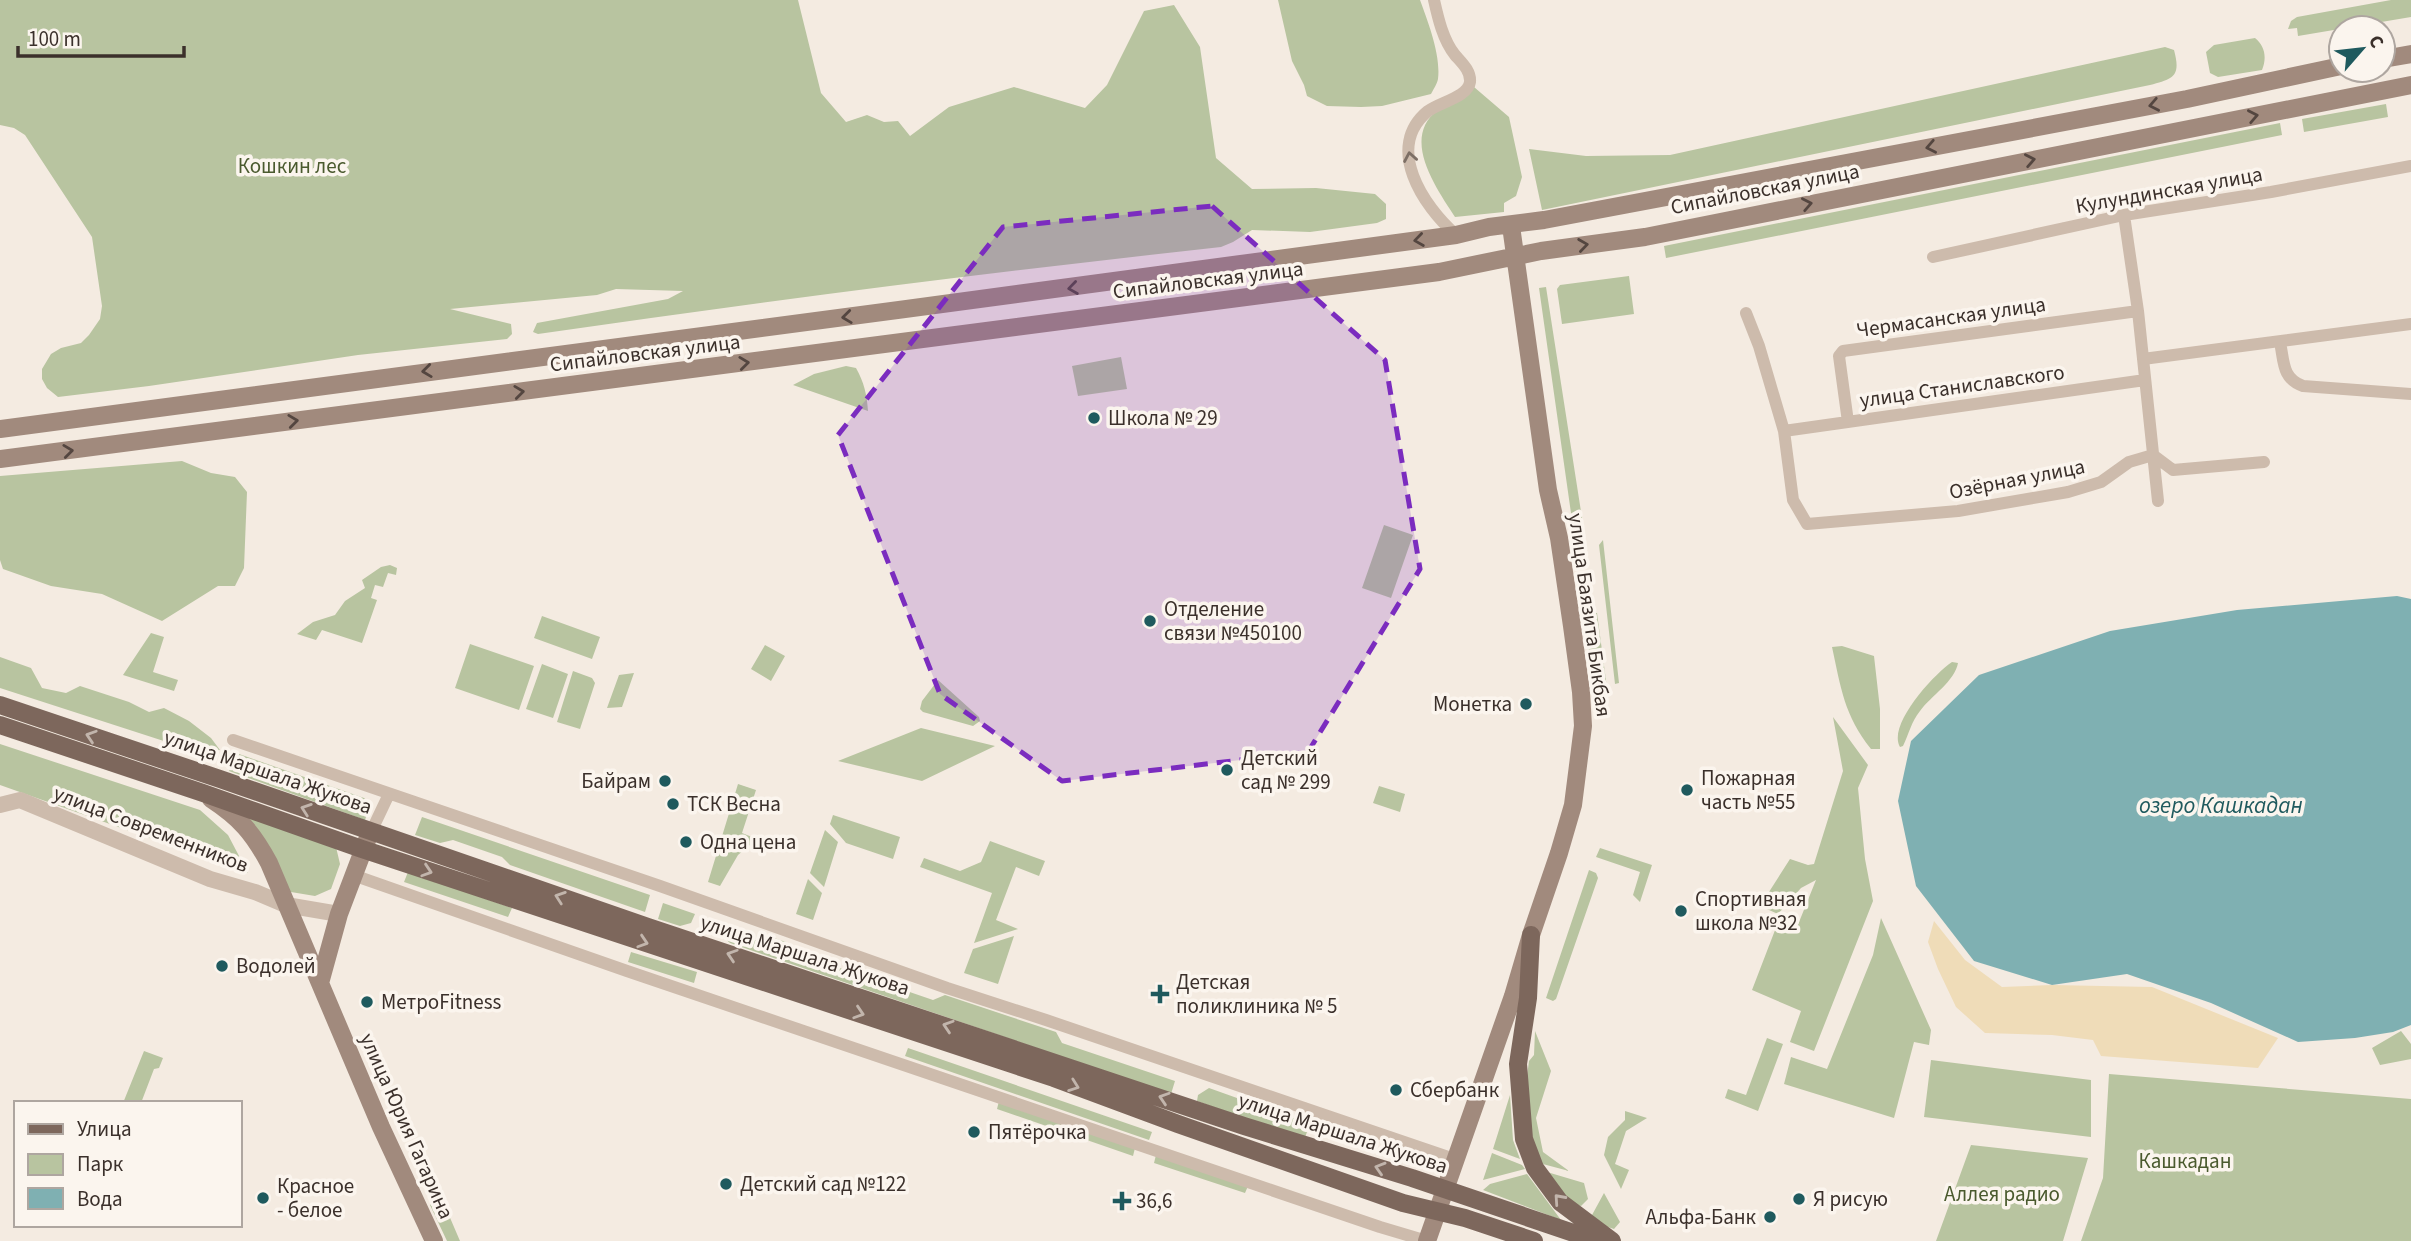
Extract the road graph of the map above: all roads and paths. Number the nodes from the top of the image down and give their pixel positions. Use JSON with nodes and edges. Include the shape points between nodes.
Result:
{"nodes":[{"id":1,"x":1434,"y":0,"type":"edge"},
{"id":2,"x":2327,"y":69,"type":"edge"},
{"id":3,"x":2411,"y":85,"type":"edge"},
{"id":4,"x":2187,"y":99,"type":"junction"},
{"id":5,"x":2190,"y":128,"type":"junction"},
{"id":6,"x":2411,"y":166,"type":"edge"},
{"id":7,"x":2124,"y":215,"type":"junction"},
{"id":8,"x":1511,"y":226,"type":"junction"},
{"id":9,"x":1456,"y":235,"type":"junction"},
{"id":10,"x":1516,"y":256,"type":"junction"},
{"id":11,"x":1934,"y":257,"type":"dead end"},
{"id":12,"x":2137,"y":310,"type":"junction"},
{"id":13,"x":1746,"y":313,"type":"dead end"},
{"id":14,"x":2411,"y":324,"type":"edge"},
{"id":15,"x":2280,"y":342,"type":"junction"},
{"id":16,"x":2143,"y":359,"type":"junction"},
{"id":17,"x":2145,"y":380,"type":"junction"},
{"id":18,"x":2411,"y":394,"type":"edge"},
{"id":19,"x":1848,"y":422,"type":"junction"},
{"id":20,"x":0,"y":429,"type":"edge"},
{"id":21,"x":1784,"y":431,"type":"junction"},
{"id":22,"x":2153,"y":455,"type":"junction"},
{"id":23,"x":0,"y":459,"type":"edge"},
{"id":24,"x":2264,"y":462,"type":"dead end"},
{"id":25,"x":2158,"y":501,"type":"dead end"},
{"id":26,"x":0,"y":705,"type":"edge"},
{"id":27,"x":0,"y":725,"type":"edge"},
{"id":28,"x":233,"y":740,"type":"dead end"},
{"id":29,"x":202,"y":793,"type":"junction"},
{"id":30,"x":389,"y":794,"type":"junction"},
{"id":31,"x":0,"y":805,"type":"edge"},
{"id":32,"x":370,"y":832,"type":"junction"},
{"id":33,"x":362,"y":849,"type":"junction"},
{"id":34,"x":353,"y":875,"type":"junction"},
{"id":35,"x":286,"y":905,"type":"junction"},
{"id":36,"x":339,"y":914,"type":"junction"},
{"id":37,"x":1531,"y":935,"type":"junction"},
{"id":38,"x":320,"y":983,"type":"junction"},
{"id":39,"x":1454,"y":1159,"type":"junction"},
{"id":40,"x":1445,"y":1190,"type":"junction"},
{"id":41,"x":1436,"y":1211,"type":"junction"},
{"id":42,"x":434,"y":1241,"type":"edge"},
{"id":43,"x":1427,"y":1241,"type":"edge"},
{"id":44,"x":1534,"y":1241,"type":"edge"},
{"id":45,"x":1597,"y":1241,"type":"edge"},
{"id":46,"x":1612,"y":1241,"type":"edge"}],
"edges":[{"from":9,"to":1,"type":"street","one_way":true,"via":[[1422,194],[1409,159],[1414,127],[1429,111],[1464,94],[1471,78],[1448,45]]},
{"from":2,"to":4,"type":"main road","name":"Сипайловская улица"},
{"from":5,"to":3,"type":"main road","name":"Сипайловская улица","one_way":true},
{"from":4,"to":5,"type":"main road","via":[[2196,111]]},
{"from":4,"to":8,"type":"main road","name":"Сипайловская улица","one_way":true},
{"from":10,"to":5,"type":"main road","name":"Сипайловская улица","one_way":true,"via":[[1645,237]]},
{"from":6,"to":7,"type":"street","name":"Кулундинская улица"},
{"from":7,"to":11,"type":"street","name":"Кулундинская улица"},
{"from":7,"to":12,"type":"street"},
{"from":8,"to":9,"type":"main road","name":"Сипайловская улица"},
{"from":8,"to":10,"type":"main road","name":"улица Баязита Бикбая"},
{"from":9,"to":20,"type":"main road","name":"Сипайловская улица","one_way":true},
{"from":23,"to":10,"type":"main road","name":"Сипайловская улица","one_way":true,"via":[[1438,272]]},
{"from":10,"to":37,"type":"main road","name":"улица Баязита Бикбая","via":[[1583,726],[1573,805]]},
{"from":12,"to":16,"type":"street"},
{"from":12,"to":19,"type":"street","name":"Чермасанская улица","via":[[1843,351],[1839,356]]},
{"from":13,"to":21,"type":"street"},
{"from":14,"to":15,"type":"street"},
{"from":15,"to":16,"type":"street"},
{"from":15,"to":18,"type":"street","via":[[2287,376],[2295,383]]},
{"from":16,"to":17,"type":"street"},
{"from":17,"to":19,"type":"street","name":"улица Станиславского"},
{"from":17,"to":22,"type":"street"},
{"from":19,"to":21,"type":"street","name":"улица Станиславского"},
{"from":21,"to":22,"type":"street","name":"Озёрная улица","via":[[1793,500],[1807,524],[1958,511],[2068,492],[2101,482],[2129,462]]},
{"from":22,"to":24,"type":"street","via":[[2173,470]]},
{"from":22,"to":25,"type":"street"},
{"from":32,"to":26,"type":"main road","name":"улица Маршала Жукова","one_way":true},
{"from":27,"to":29,"type":"main road","name":"улица Маршала Жукова"},
{"from":28,"to":30,"type":"street"},
{"from":29,"to":33,"type":"main road","name":"улица Маршала Жукова"},
{"from":29,"to":35,"type":"main road","name":"улица Юрия Гагарина","via":[[243,822],[255,837]]},
{"from":30,"to":32,"type":"street"},
{"from":30,"to":39,"type":"street"},
{"from":31,"to":35,"type":"street","name":"улица Современников","via":[[20,800],[210,879]]},
{"from":32,"to":33,"type":"main road"},
{"from":40,"to":32,"type":"main road","name":"улица Маршала Жукова","one_way":true},
{"from":33,"to":34,"type":"main road"},
{"from":33,"to":41,"type":"main road","name":"улица Маршала Жукова","one_way":true,"via":[[1041,1074]]},
{"from":34,"to":36,"type":"main road"},
{"from":34,"to":43,"type":"street"},
{"from":35,"to":36,"type":"street","name":"улица Современников"},
{"from":35,"to":38,"type":"main road","name":"улица Юрия Гагарина"},
{"from":36,"to":38,"type":"main road"},
{"from":37,"to":39,"type":"main road","name":"улица Баязита Бикбая"},
{"from":46,"to":37,"type":"main road","one_way":true,"via":[[1560,1202],[1535,1168],[1524,1139],[1518,1064]]},
{"from":38,"to":42,"type":"main road","name":"улица Юрия Гагарина"},
{"from":39,"to":40,"type":"main road","name":"улица Баязита Бикбая"},
{"from":40,"to":41,"type":"main road","name":"улица Баязита Бикбая"},
{"from":40,"to":45,"type":"main road","name":"улица Маршала Жукова"},
{"from":41,"to":43,"type":"main road","name":"улица Баязита Бикбая"},
{"from":41,"to":44,"type":"main road","name":"улица Маршала Жукова"}]}
